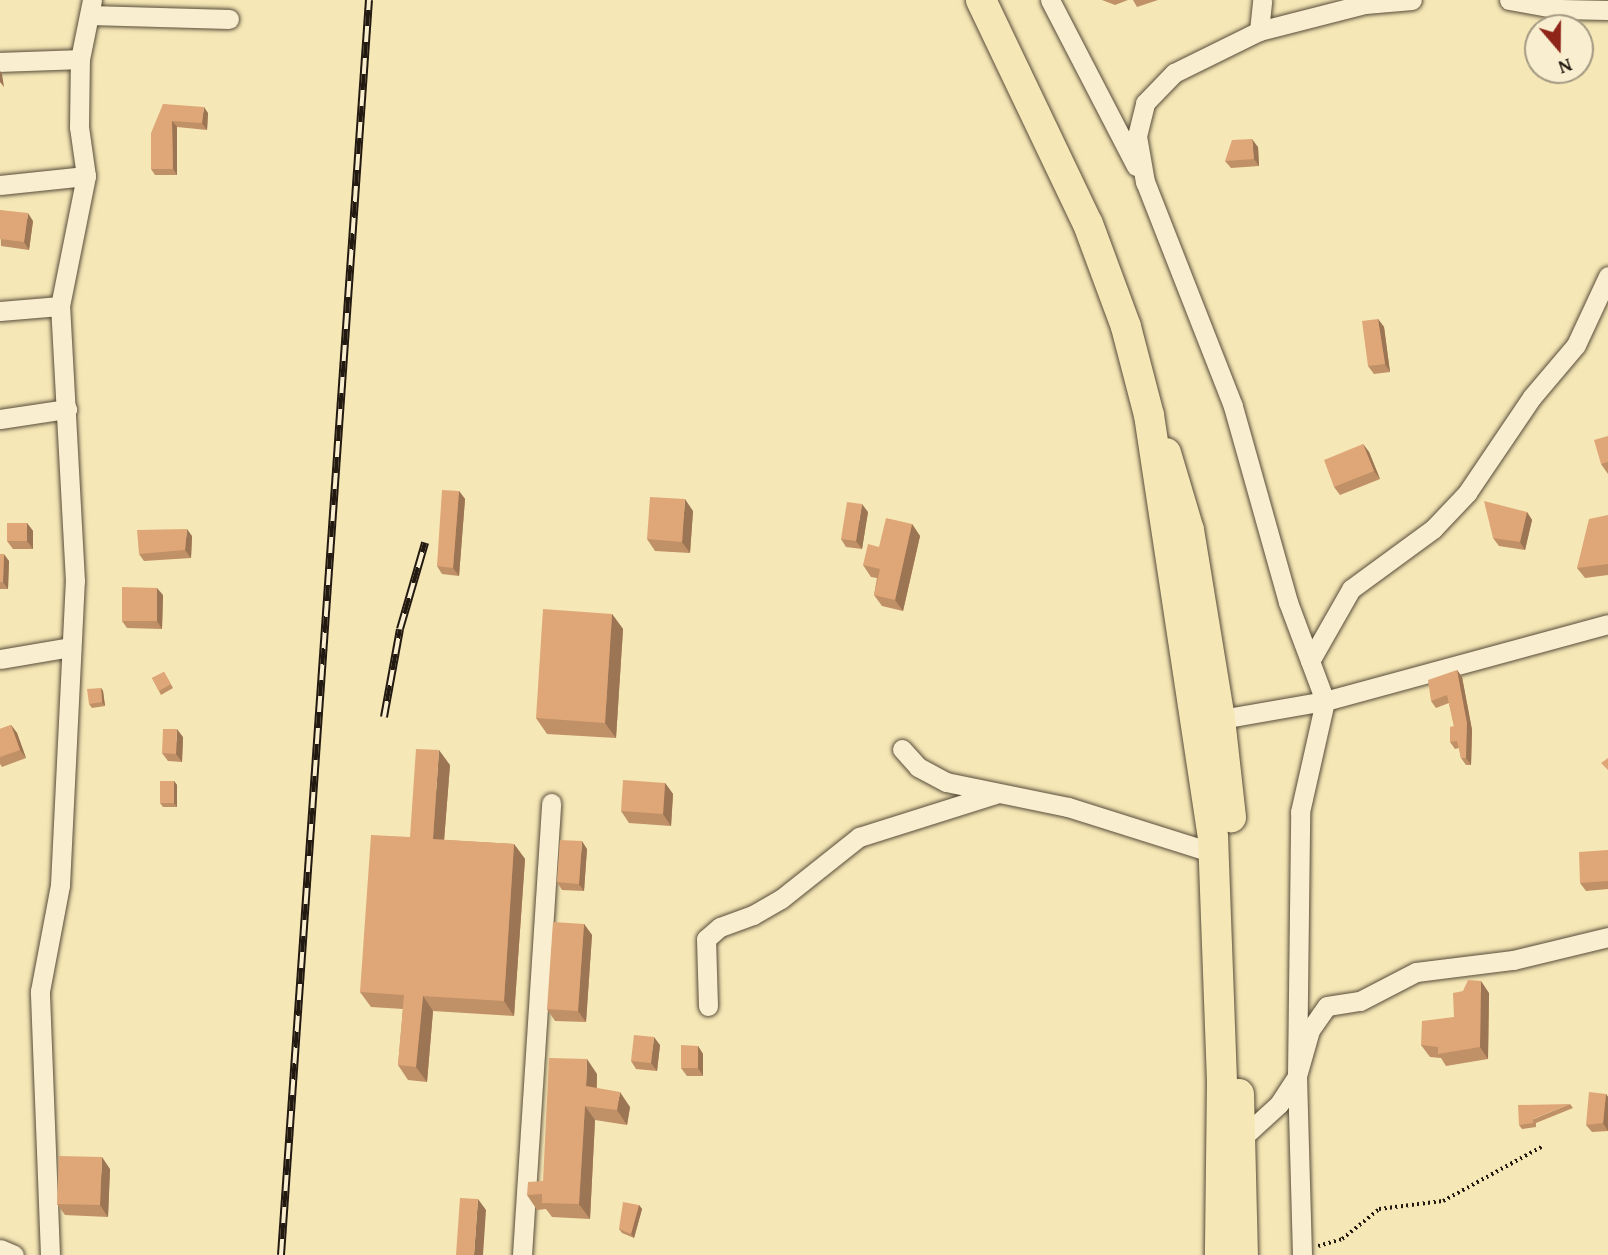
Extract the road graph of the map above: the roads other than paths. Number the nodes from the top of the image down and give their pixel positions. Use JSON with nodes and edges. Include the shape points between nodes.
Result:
{"nodes":[{"id":1,"x":981,"y":0,"type":"edge"},
{"id":2,"x":1050,"y":0,"type":"edge"},
{"id":3,"x":1262,"y":0,"type":"edge"},
{"id":4,"x":1412,"y":0,"type":"edge"},
{"id":5,"x":1509,"y":0,"type":"edge"},
{"id":6,"x":1362,"y":2,"type":"edge"},
{"id":7,"x":91,"y":8,"type":"edge"},
{"id":8,"x":1608,"y":9,"type":"edge"},
{"id":9,"x":229,"y":19,"type":"dead end"},
{"id":10,"x":1259,"y":31,"type":"junction"},
{"id":11,"x":80,"y":59,"type":"junction"},
{"id":12,"x":0,"y":62,"type":"edge"},
{"id":13,"x":86,"y":176,"type":"junction"},
{"id":14,"x":1144,"y":182,"type":"junction"},
{"id":15,"x":0,"y":185,"type":"edge"},
{"id":16,"x":1608,"y":276,"type":"edge"},
{"id":17,"x":60,"y":306,"type":"junction"},
{"id":18,"x":0,"y":311,"type":"edge"},
{"id":19,"x":67,"y":409,"type":"junction"},
{"id":20,"x":0,"y":419,"type":"edge"},
{"id":21,"x":1608,"y":624,"type":"edge"},
{"id":22,"x":71,"y":647,"type":"junction"},
{"id":23,"x":0,"y":659,"type":"edge"},
{"id":24,"x":1310,"y":661,"type":"junction"},
{"id":25,"x":1325,"y":701,"type":"junction"},
{"id":26,"x":1209,"y":721,"type":"junction"},
{"id":27,"x":902,"y":749,"type":"dead end"},
{"id":28,"x":995,"y":794,"type":"junction"},
{"id":29,"x":551,"y":803,"type":"dead end"},
{"id":30,"x":1213,"y":853,"type":"junction"},
{"id":31,"x":1608,"y":937,"type":"edge"},
{"id":32,"x":708,"y":1006,"type":"dead end"},
{"id":33,"x":1297,"y":1076,"type":"junction"},
{"id":34,"x":1243,"y":1137,"type":"junction"},
{"id":35,"x":0,"y":1249,"type":"edge"},
{"id":36,"x":1302,"y":1249,"type":"edge"},
{"id":37,"x":13,"y":1255,"type":"edge"},
{"id":38,"x":50,"y":1255,"type":"edge"},
{"id":39,"x":522,"y":1255,"type":"edge"},
{"id":40,"x":1220,"y":1255,"type":"edge"},
{"id":41,"x":1243,"y":1255,"type":"edge"}],
"edges":[{"from":1,"to":26,"type":"highway","via":[[1088,224],[1126,327],[1149,415],[1156,483]]},
{"from":2,"to":14,"type":"street"},
{"from":3,"to":10,"type":"street"},
{"from":4,"to":6,"type":"street"},
{"from":5,"to":8,"type":"street","via":[[1560,9]]},
{"from":6,"to":10,"type":"street"},
{"from":7,"to":9,"type":"street"},
{"from":7,"to":11,"type":"street"},
{"from":10,"to":14,"type":"street","via":[[1174,73],[1145,103],[1137,136]]},
{"from":11,"to":12,"type":"street"},
{"from":11,"to":13,"type":"street","via":[[79,127]]},
{"from":13,"to":15,"type":"street"},
{"from":13,"to":17,"type":"street"},
{"from":14,"to":24,"type":"street","via":[[1233,405]]},
{"from":16,"to":24,"type":"street","via":[[1576,345],[1532,397],[1467,493],[1433,529],[1351,589]]},
{"from":17,"to":18,"type":"street"},
{"from":17,"to":19,"type":"street"},
{"from":19,"to":20,"type":"street"},
{"from":19,"to":22,"type":"street","via":[[75,581]]},
{"from":21,"to":25,"type":"street"},
{"from":22,"to":23,"type":"street"},
{"from":22,"to":38,"type":"street","via":[[60,885],[40,991]]},
{"from":24,"to":25,"type":"street"},
{"from":25,"to":26,"type":"street"},
{"from":25,"to":33,"type":"street","via":[[1300,812]]},
{"from":26,"to":30,"type":"highway"},
{"from":26,"to":34,"type":"highway","via":[[1233,833]]},
{"from":27,"to":28,"type":"street","via":[[918,766],[946,782]]},
{"from":28,"to":30,"type":"street","via":[[1068,807]]},
{"from":28,"to":32,"type":"street","via":[[859,837],[781,899],[720,927],[706,939]]},
{"from":29,"to":39,"type":"street"},
{"from":30,"to":40,"type":"highway","via":[[1222,1083]]},
{"from":31,"to":33,"type":"street","via":[[1513,960],[1416,972],[1360,1001],[1327,1006],[1310,1030]]},
{"from":33,"to":34,"type":"street","via":[[1279,1104]]},
{"from":33,"to":36,"type":"street"},
{"from":34,"to":41,"type":"highway"},
{"from":35,"to":37,"type":"street"}]}
